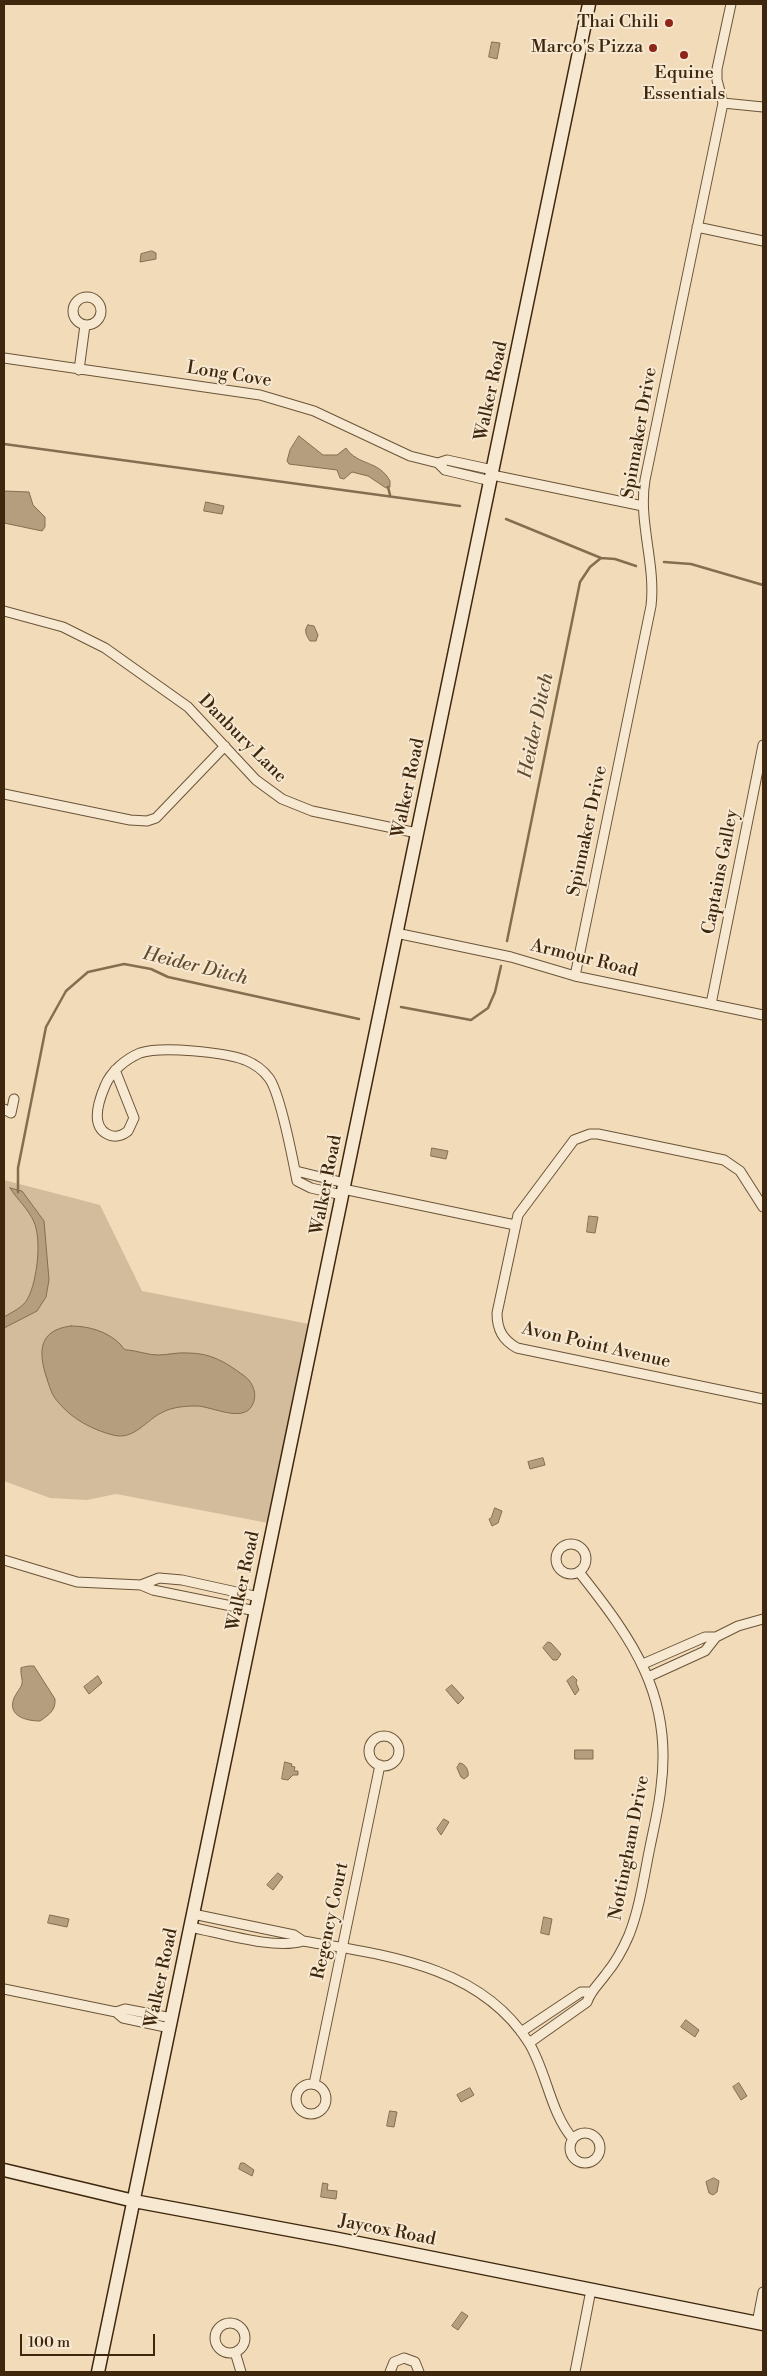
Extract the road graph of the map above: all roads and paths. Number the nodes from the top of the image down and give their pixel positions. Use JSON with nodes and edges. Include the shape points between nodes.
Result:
{"nodes":[{"id":1,"x":589,"y":4,"type":"edge"},
{"id":2,"x":731,"y":4,"type":"edge"},
{"id":3,"x":723,"y":103,"type":"junction"},
{"id":4,"x":763,"y":107,"type":"edge"},
{"id":5,"x":697,"y":227,"type":"junction"},
{"id":6,"x":763,"y":241,"type":"edge"},
{"id":7,"x":85,"y":325,"type":"dead end"},
{"id":8,"x":4,"y":358,"type":"edge"},
{"id":9,"x":79,"y":370,"type":"junction"},
{"id":10,"x":492,"y":475,"type":"junction"},
{"id":11,"x":642,"y":506,"type":"junction"},
{"id":12,"x":4,"y":612,"type":"edge"},
{"id":13,"x":763,"y":745,"type":"edge"},
{"id":14,"x":226,"y":746,"type":"junction"},
{"id":15,"x":4,"y":794,"type":"edge"},
{"id":16,"x":417,"y":833,"type":"junction"},
{"id":17,"x":396,"y":933,"type":"junction"},
{"id":18,"x":575,"y":976,"type":"junction"},
{"id":19,"x":711,"y":1004,"type":"junction"},
{"id":20,"x":763,"y":1015,"type":"edge"},
{"id":21,"x":116,"y":1070,"type":"junction"},
{"id":22,"x":14,"y":1099,"type":"dead end"},
{"id":23,"x":4,"y":1110,"type":"edge"},
{"id":24,"x":343,"y":1189,"type":"junction"},
{"id":25,"x":763,"y":1207,"type":"edge"},
{"id":26,"x":515,"y":1225,"type":"junction"},
{"id":27,"x":763,"y":1398,"type":"edge"},
{"id":28,"x":4,"y":1560,"type":"edge"},
{"id":29,"x":579,"y":1572,"type":"dead end"},
{"id":30,"x":141,"y":1585,"type":"junction"},
{"id":31,"x":259,"y":1597,"type":"junction"},
{"id":32,"x":256,"y":1612,"type":"junction"},
{"id":33,"x":763,"y":1619,"type":"edge"},
{"id":34,"x":716,"y":1637,"type":"junction"},
{"id":35,"x":643,"y":1664,"type":"junction"},
{"id":36,"x":648,"y":1676,"type":"junction"},
{"id":37,"x":380,"y":1766,"type":"dead end"},
{"id":38,"x":193,"y":1914,"type":"junction"},
{"id":39,"x":190,"y":1927,"type":"junction"},
{"id":40,"x":303,"y":1941,"type":"junction"},
{"id":41,"x":342,"y":1948,"type":"junction"},
{"id":42,"x":4,"y":1989,"type":"edge"},
{"id":43,"x":590,"y":1992,"type":"junction"},
{"id":44,"x":171,"y":2023,"type":"junction"},
{"id":45,"x":521,"y":2032,"type":"junction"},
{"id":46,"x":529,"y":2043,"type":"junction"},
{"id":47,"x":314,"y":2084,"type":"dead end"},
{"id":48,"x":573,"y":2139,"type":"dead end"},
{"id":49,"x":4,"y":2170,"type":"edge"},
{"id":50,"x":134,"y":2201,"type":"junction"},
{"id":51,"x":591,"y":2290,"type":"junction"},
{"id":52,"x":763,"y":2292,"type":"edge"},
{"id":53,"x":760,"y":2323,"type":"edge"},
{"id":54,"x":235,"y":2352,"type":"dead end"},
{"id":55,"x":98,"y":2372,"type":"edge"},
{"id":56,"x":241,"y":2372,"type":"edge"},
{"id":57,"x":390,"y":2372,"type":"edge"},
{"id":58,"x":419,"y":2372,"type":"edge"},
{"id":59,"x":575,"y":2372,"type":"edge"}],
"edges":[{"from":1,"to":10,"type":"street","name":"Walker Road"},
{"from":2,"to":3,"type":"street","via":[[717,69]]},
{"from":3,"to":4,"type":"street"},
{"from":3,"to":5,"type":"street","name":"Spinnaker Drive"},
{"from":5,"to":6,"type":"street"},
{"from":5,"to":11,"type":"street","name":"Spinnaker Drive"},
{"from":7,"to":9,"type":"street"},
{"from":8,"to":9,"type":"street","name":"Long Cove"},
{"from":9,"to":10,"type":"street","name":"Long Cove","via":[[260,395],[314,411],[410,456],[438,463],[447,460]]},
{"from":10,"to":11,"type":"street","name":"Long Cove"},
{"from":10,"to":16,"type":"street","name":"Walker Road"},
{"from":11,"to":18,"type":"street","name":"Spinnaker Drive","via":[[652,568],[651,606]]},
{"from":12,"to":14,"type":"street","name":"Danbury Lane","via":[[62,627],[105,648],[188,707]]},
{"from":13,"to":19,"type":"street","name":"Captains Galley"},
{"from":14,"to":15,"type":"street","via":[[164,811],[147,821]]},
{"from":14,"to":16,"type":"street","name":"Danbury Lane","via":[[260,784],[291,804]]},
{"from":16,"to":17,"type":"street","name":"Walker Road"},
{"from":17,"to":18,"type":"street","name":"Armour Road","via":[[511,957]]},
{"from":17,"to":24,"type":"street","name":"Walker Road"},
{"from":18,"to":19,"type":"street","name":"Armour Road"},
{"from":19,"to":20,"type":"street","name":"Armour Road"},
{"from":21,"to":21,"type":"street","via":[[99,1098],[97,1113],[101,1129],[114,1136],[128,1131],[134,1118]]},
{"from":21,"to":24,"type":"street","via":[[126,1060],[155,1050],[223,1055],[258,1067],[270,1079],[276,1094],[296,1171]]},
{"from":22,"to":23,"type":"street","via":[[11,1112]]},
{"from":24,"to":26,"type":"street"},
{"from":24,"to":31,"type":"street","name":"Walker Road"},
{"from":25,"to":26,"type":"street","name":"Avon Point Avenue","via":[[740,1171],[724,1160],[590,1134],[574,1140],[522,1209]]},
{"from":26,"to":27,"type":"street","name":"Avon Point Avenue","via":[[497,1313],[499,1330],[510,1343],[523,1349]]},
{"from":28,"to":30,"type":"street","via":[[77,1582]]},
{"from":29,"to":35,"type":"street","name":"Nottingham Drive","via":[[624,1630]]},
{"from":30,"to":31,"type":"street","via":[[159,1578],[182,1580]]},
{"from":30,"to":32,"type":"street"},
{"from":31,"to":32,"type":"street","name":"Walker Road"},
{"from":32,"to":38,"type":"street","name":"Walker Road"},
{"from":33,"to":34,"type":"street"},
{"from":34,"to":35,"type":"street","via":[[705,1638]]},
{"from":34,"to":36,"type":"street","via":[[705,1652]]},
{"from":35,"to":36,"type":"street","name":"Nottingham Drive"},
{"from":36,"to":43,"type":"street","name":"Nottingham Drive","via":[[657,1705],[663,1746],[662,1787],[629,1934],[615,1962]]},
{"from":37,"to":41,"type":"street","name":"Regency Court"},
{"from":38,"to":39,"type":"street","name":"Walker Road"},
{"from":38,"to":40,"type":"street","via":[[294,1936]]},
{"from":39,"to":40,"type":"street","via":[[273,1943],[292,1945]]},
{"from":39,"to":44,"type":"street","name":"Walker Road"},
{"from":40,"to":41,"type":"street"},
{"from":41,"to":45,"type":"street","via":[[424,1965],[454,1977],[495,2004]]},
{"from":41,"to":47,"type":"street","name":"Regency Court"},
{"from":42,"to":44,"type":"street","via":[[116,2012],[125,2009]]},
{"from":43,"to":45,"type":"street","name":"Nottingham Drive","via":[[581,1992]]},
{"from":43,"to":46,"type":"street","name":"Nottingham Drive","via":[[587,2002]]},
{"from":44,"to":50,"type":"street","name":"Walker Road"},
{"from":45,"to":46,"type":"street"},
{"from":46,"to":48,"type":"street","via":[[563,2126]]},
{"from":49,"to":50,"type":"street","name":"Jaycox Road"},
{"from":50,"to":51,"type":"street","name":"Jaycox Road","via":[[338,2238]]},
{"from":50,"to":55,"type":"street","name":"Walker Road"},
{"from":51,"to":53,"type":"street","name":"Jaycox Road"},
{"from":51,"to":59,"type":"street"},
{"from":52,"to":53,"type":"street"},
{"from":54,"to":56,"type":"street"},
{"from":57,"to":58,"type":"street","via":[[394,2362],[406,2358],[415,2362]]}]}
